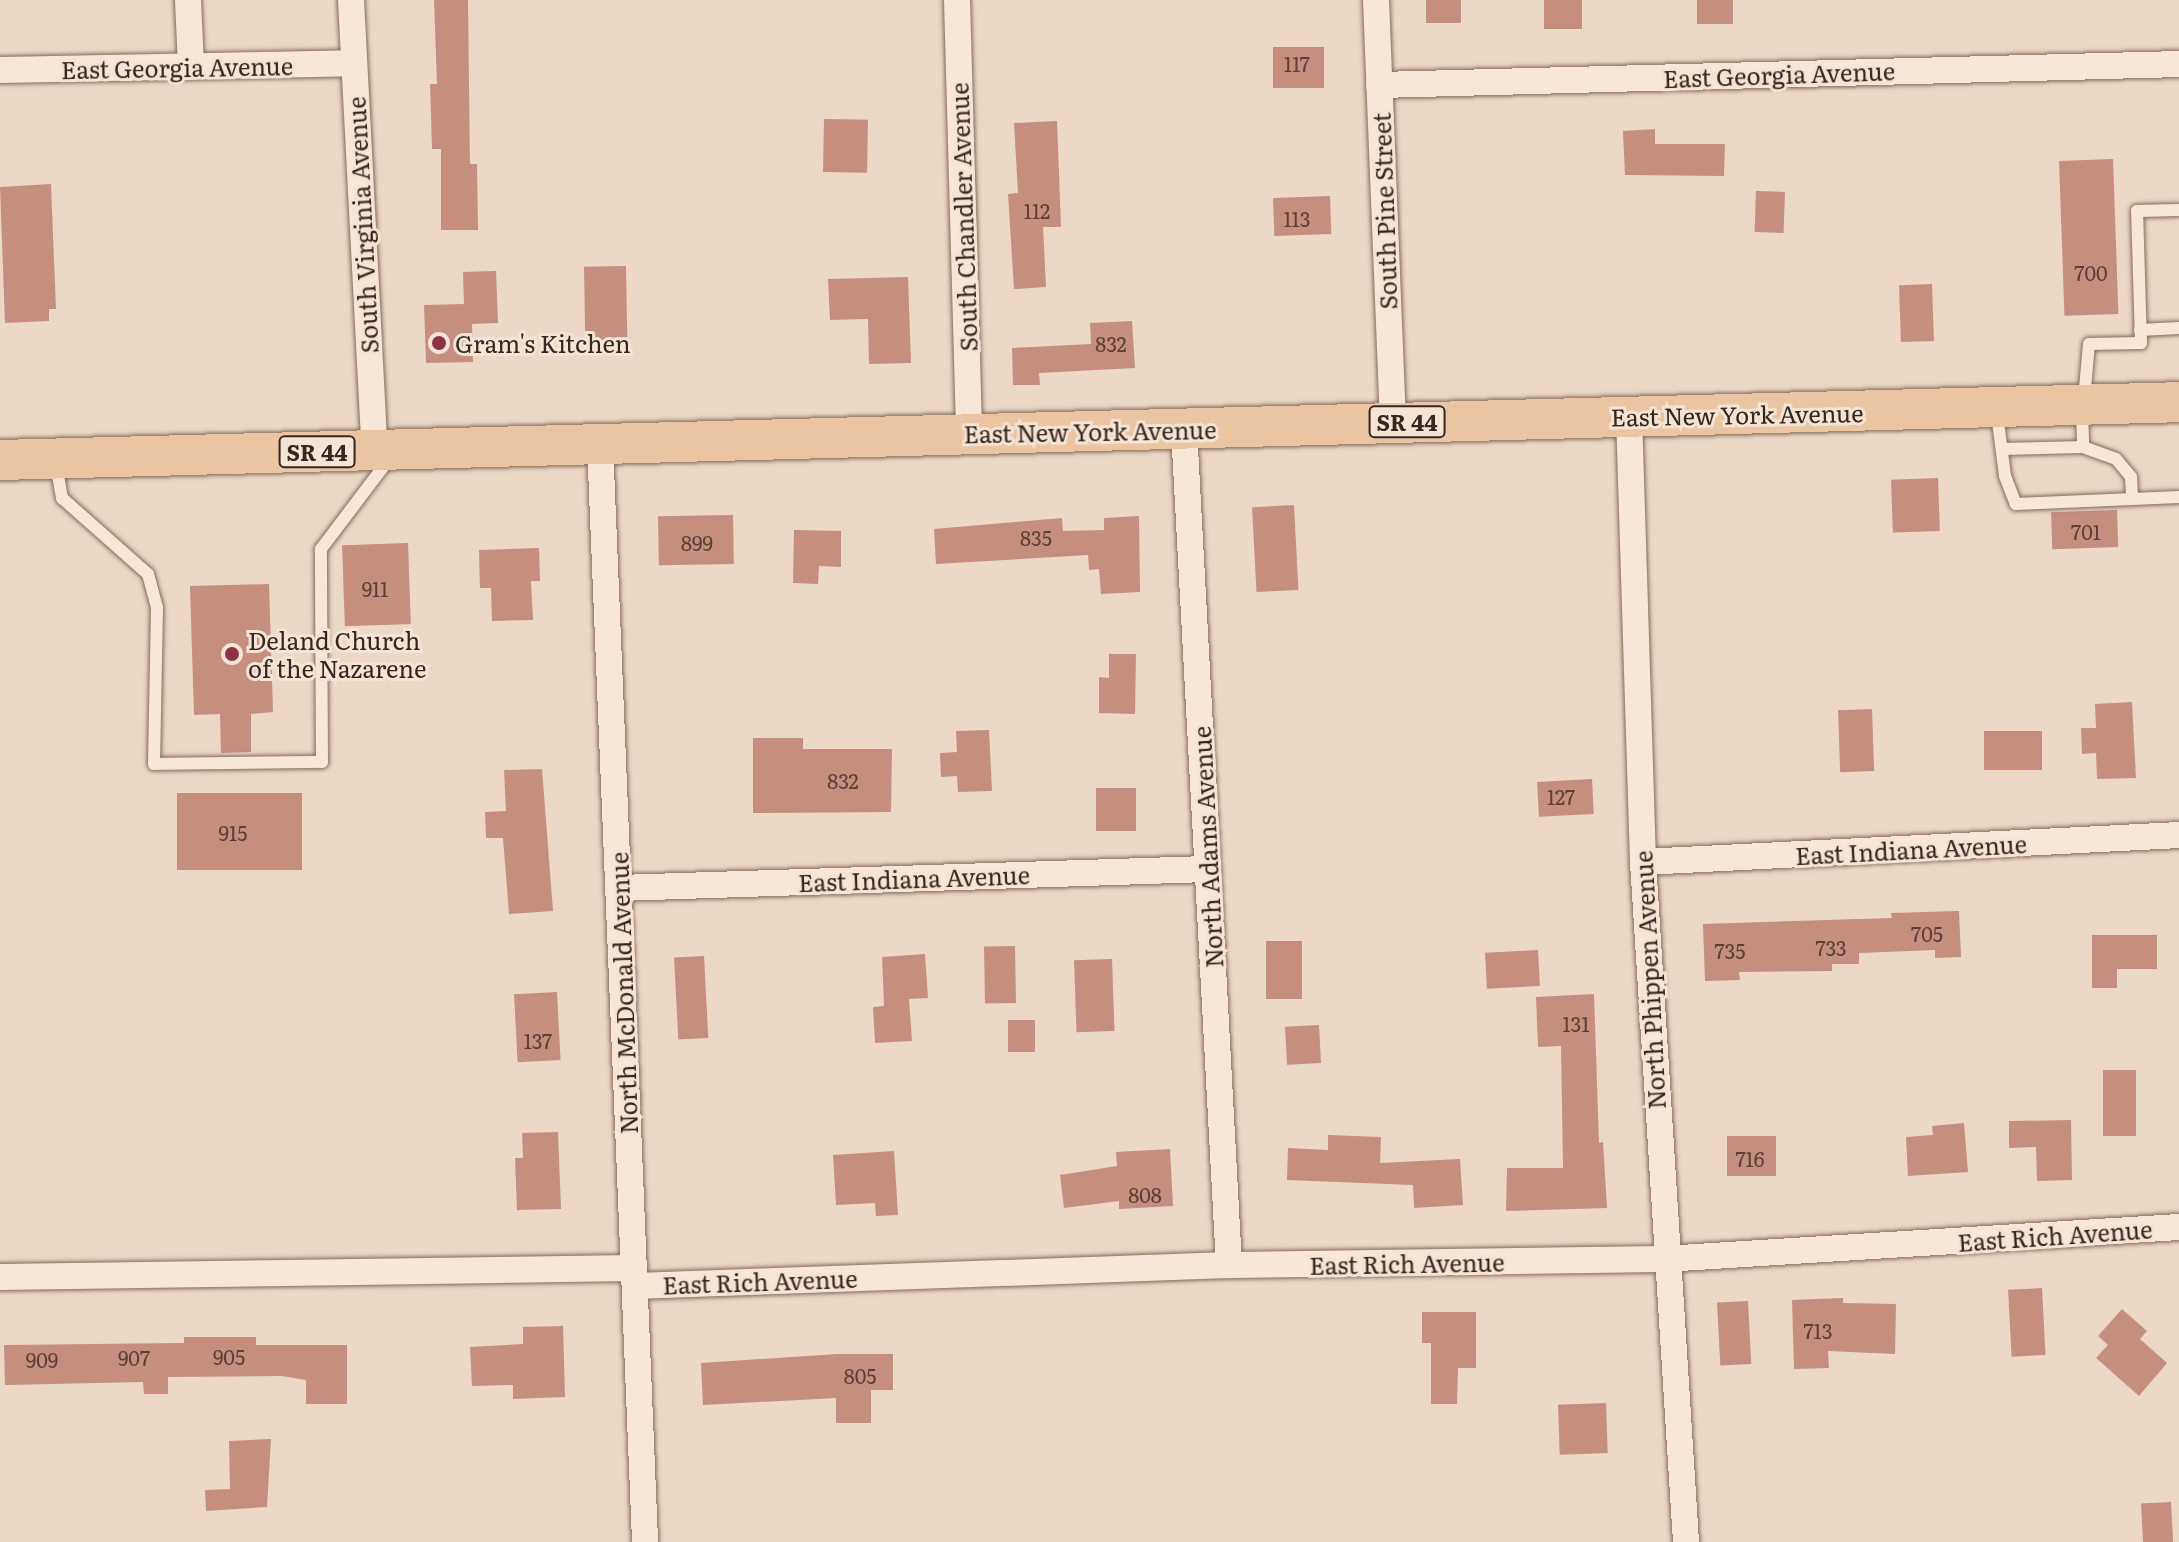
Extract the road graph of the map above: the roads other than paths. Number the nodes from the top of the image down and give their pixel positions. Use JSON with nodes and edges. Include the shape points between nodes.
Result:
{"nodes":[{"id":1,"x":188,"y":0,"type":"edge"},
{"id":2,"x":351,"y":0,"type":"edge"},
{"id":3,"x":957,"y":0,"type":"edge"},
{"id":4,"x":1376,"y":0,"type":"edge"},
{"id":5,"x":353,"y":63,"type":"junction"},
{"id":6,"x":2179,"y":64,"type":"edge"},
{"id":7,"x":191,"y":66,"type":"junction"},
{"id":8,"x":0,"y":70,"type":"edge"},
{"id":9,"x":1379,"y":85,"type":"junction"},
{"id":10,"x":2179,"y":210,"type":"edge"},
{"id":11,"x":2179,"y":328,"type":"edge"},
{"id":12,"x":2140,"y":330,"type":"junction"},
{"id":13,"x":2179,"y":402,"type":"edge"},
{"id":14,"x":2083,"y":404,"type":"junction"},
{"id":15,"x":1996,"y":407,"type":"junction"},
{"id":16,"x":1629,"y":416,"type":"junction"},
{"id":17,"x":1393,"y":423,"type":"junction"},
{"id":18,"x":1184,"y":429,"type":"junction"},
{"id":19,"x":969,"y":434,"type":"junction"},
{"id":20,"x":600,"y":444,"type":"junction"},
{"id":21,"x":2083,"y":447,"type":"junction"},
{"id":22,"x":2002,"y":449,"type":"junction"},
{"id":23,"x":385,"y":451,"type":"junction"},
{"id":24,"x":55,"y":459,"type":"junction"},
{"id":25,"x":0,"y":460,"type":"edge"},
{"id":26,"x":2179,"y":497,"type":"edge"},
{"id":27,"x":2132,"y":499,"type":"junction"},
{"id":28,"x":2179,"y":835,"type":"edge"},
{"id":29,"x":1643,"y":862,"type":"junction"},
{"id":30,"x":1208,"y":869,"type":"junction"},
{"id":31,"x":619,"y":888,"type":"junction"},
{"id":32,"x":2179,"y":1227,"type":"edge"},
{"id":33,"x":1664,"y":1259,"type":"junction"},
{"id":34,"x":1229,"y":1265,"type":"junction"},
{"id":35,"x":0,"y":1277,"type":"edge"},
{"id":36,"x":635,"y":1277,"type":"junction"},
{"id":37,"x":645,"y":1542,"type":"edge"},
{"id":38,"x":1686,"y":1542,"type":"edge"}],
"edges":[{"from":1,"to":7,"type":"street"},
{"from":2,"to":5,"type":"street","name":"South Virginia Avenue"},
{"from":3,"to":19,"type":"street","name":"South Chandler Avenue"},
{"from":4,"to":9,"type":"street","name":"South Pine Street"},
{"from":5,"to":7,"type":"street","name":"East Georgia Avenue"},
{"from":5,"to":23,"type":"street","name":"South Virginia Avenue"},
{"from":6,"to":9,"type":"street","name":"East Georgia Avenue"},
{"from":7,"to":8,"type":"street","name":"East Georgia Avenue"},
{"from":9,"to":17,"type":"street","name":"South Pine Street"},
{"from":10,"to":12,"type":"lane","via":[[2137,211]]},
{"from":11,"to":12,"type":"lane"},
{"from":12,"to":14,"type":"lane","via":[[2141,343],[2089,344]]},
{"from":13,"to":14,"type":"main road","name":"East New York Avenue","number":"SR 44"},
{"from":14,"to":15,"type":"main road","name":"East New York Avenue","number":"SR 44"},
{"from":14,"to":21,"type":"lane"},
{"from":15,"to":16,"type":"main road","name":"East New York Avenue","number":"SR 44"},
{"from":15,"to":22,"type":"lane"},
{"from":16,"to":17,"type":"main road","name":"East New York Avenue","number":"SR 44"},
{"from":16,"to":29,"type":"street","name":"North Phippen Avenue"},
{"from":17,"to":18,"type":"main road","name":"East New York Avenue","number":"SR 44"},
{"from":18,"to":19,"type":"main road","name":"East New York Avenue","number":"SR 44"},
{"from":18,"to":30,"type":"street","name":"North Adams Avenue"},
{"from":19,"to":20,"type":"main road","name":"East New York Avenue","number":"SR 44"},
{"from":20,"to":23,"type":"main road","name":"East New York Avenue","number":"SR 44"},
{"from":20,"to":31,"type":"street","name":"North McDonald Avenue"},
{"from":21,"to":22,"type":"lane"},
{"from":21,"to":27,"type":"lane","via":[[2116,459],[2131,477]]},
{"from":22,"to":27,"type":"lane","via":[[2016,504]]},
{"from":23,"to":24,"type":"main road","name":"East New York Avenue","number":"SR 44"},
{"from":23,"to":24,"type":"lane","via":[[321,549],[322,762],[154,764],[157,608],[148,574],[62,498]]},
{"from":24,"to":25,"type":"main road","name":"East New York Avenue","number":"SR 44"},
{"from":26,"to":27,"type":"lane"},
{"from":28,"to":29,"type":"street","name":"East Indiana Avenue"},
{"from":29,"to":33,"type":"street","name":"North Phippen Avenue"},
{"from":30,"to":31,"type":"street","name":"East Indiana Avenue"},
{"from":30,"to":34,"type":"street","name":"North Adams Avenue"},
{"from":31,"to":36,"type":"street","name":"North McDonald Avenue"},
{"from":32,"to":33,"type":"street","name":"East Rich Avenue"},
{"from":33,"to":34,"type":"street","name":"East Rich Avenue"},
{"from":33,"to":38,"type":"street","name":"North Phippen Avenue"},
{"from":34,"to":36,"type":"street","name":"East Rich Avenue"},
{"from":35,"to":36,"type":"street","name":"East Rich Avenue"},
{"from":36,"to":37,"type":"street","name":"North McDonald Avenue"}]}
